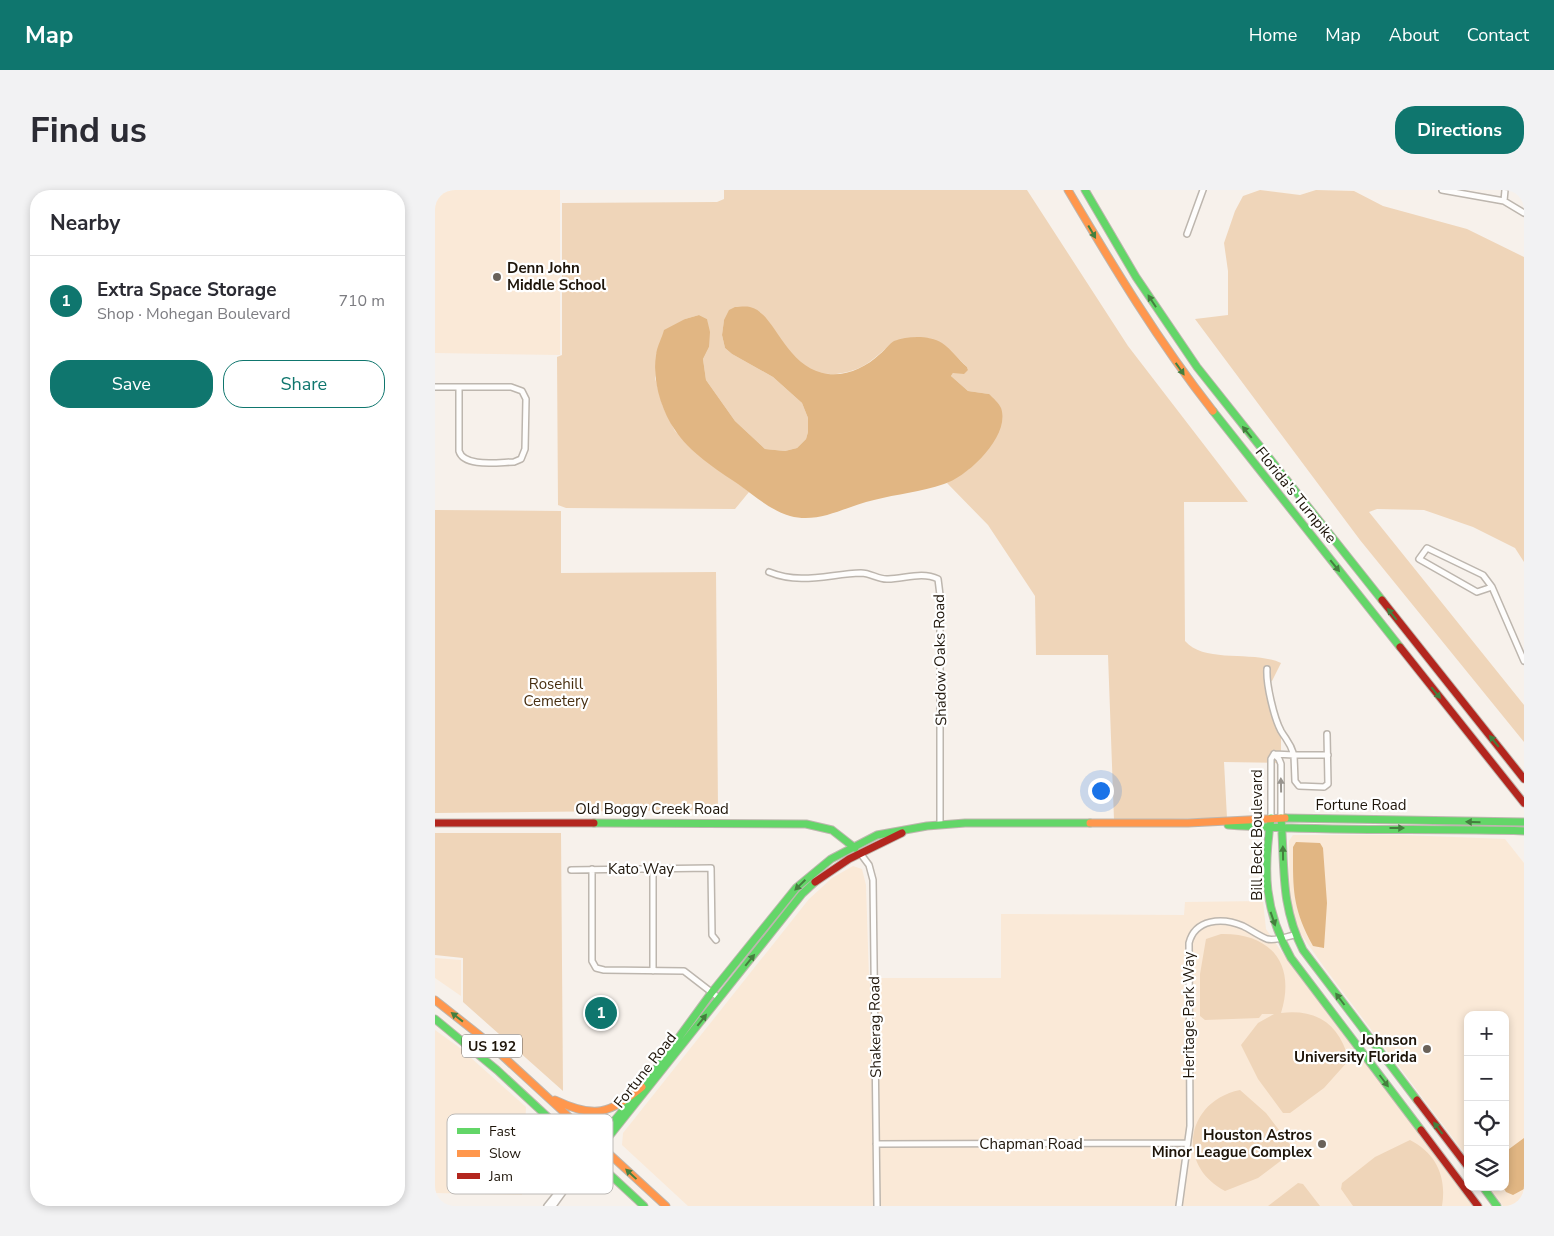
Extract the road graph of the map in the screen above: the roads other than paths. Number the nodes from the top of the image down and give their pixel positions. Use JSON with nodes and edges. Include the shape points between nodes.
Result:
{"nodes":[{"id":1,"x":1068,"y":190,"type":"edge"},
{"id":2,"x":1085,"y":190,"type":"edge"},
{"id":3,"x":1203,"y":190,"type":"edge"},
{"id":4,"x":1442,"y":190,"type":"edge"},
{"id":5,"x":1505,"y":190,"type":"edge"},
{"id":6,"x":1504,"y":200,"type":"junction"},
{"id":7,"x":1524,"y":213,"type":"edge"},
{"id":8,"x":1187,"y":234,"type":"dead end"},
{"id":9,"x":435,"y":387,"type":"edge"},
{"id":10,"x":459,"y":388,"type":"junction"},
{"id":11,"x":769,"y":572,"type":"dead end"},
{"id":12,"x":1492,"y":587,"type":"junction"},
{"id":13,"x":1524,"y":661,"type":"edge"},
{"id":14,"x":1267,"y":669,"type":"dead end"},
{"id":15,"x":1327,"y":734,"type":"dead end"},
{"id":16,"x":1274,"y":754,"type":"junction"},
{"id":17,"x":1294,"y":755,"type":"junction"},
{"id":18,"x":1328,"y":755,"type":"junction"},
{"id":19,"x":1524,"y":779,"type":"edge"},
{"id":20,"x":1524,"y":803,"type":"edge"},
{"id":21,"x":1271,"y":818,"type":"junction"},
{"id":22,"x":1281,"y":818,"type":"junction"},
{"id":23,"x":1349,"y":818,"type":"junction"},
{"id":24,"x":1523,"y":822,"type":"edge"},
{"id":25,"x":435,"y":823,"type":"edge"},
{"id":26,"x":1197,"y":823,"type":"junction"},
{"id":27,"x":940,"y":824,"type":"junction"},
{"id":28,"x":1269,"y":828,"type":"junction"},
{"id":29,"x":1282,"y":828,"type":"junction"},
{"id":30,"x":1348,"y":828,"type":"junction"},
{"id":31,"x":911,"y":829,"type":"junction"},
{"id":32,"x":1524,"y":831,"type":"edge"},
{"id":33,"x":853,"y":846,"type":"junction"},
{"id":34,"x":860,"y":852,"type":"junction"},
{"id":35,"x":592,"y":869,"type":"junction"},
{"id":36,"x":653,"y":869,"type":"junction"},
{"id":37,"x":571,"y":870,"type":"dead end"},
{"id":38,"x":1294,"y":935,"type":"junction"},
{"id":39,"x":1281,"y":939,"type":"junction"},
{"id":40,"x":716,"y":940,"type":"dead end"},
{"id":41,"x":653,"y":971,"type":"junction"},
{"id":42,"x":712,"y":992,"type":"junction"},
{"id":43,"x":719,"y":998,"type":"junction"},
{"id":44,"x":435,"y":1000,"type":"edge"},
{"id":45,"x":435,"y":1018,"type":"edge"},
{"id":46,"x":642,"y":1088,"type":"junction"},
{"id":47,"x":546,"y":1096,"type":"junction"},
{"id":48,"x":544,"y":1114,"type":"edge"},
{"id":49,"x":565,"y":1114,"type":"edge"},
{"id":50,"x":613,"y":1126,"type":"edge"},
{"id":51,"x":613,"y":1128,"type":"edge"},
{"id":52,"x":1186,"y":1143,"type":"junction"},
{"id":53,"x":877,"y":1144,"type":"junction"},
{"id":54,"x":613,"y":1158,"type":"edge"},
{"id":55,"x":1464,"y":1162,"type":"edge"},
{"id":56,"x":613,"y":1177,"type":"edge"},
{"id":57,"x":1486,"y":1191,"type":"edge"},
{"id":58,"x":556,"y":1194,"type":"edge"},
{"id":59,"x":562,"y":1194,"type":"edge"},
{"id":60,"x":547,"y":1206,"type":"edge"},
{"id":61,"x":553,"y":1206,"type":"edge"},
{"id":62,"x":644,"y":1206,"type":"edge"},
{"id":63,"x":666,"y":1206,"type":"edge"},
{"id":64,"x":877,"y":1206,"type":"edge"},
{"id":65,"x":1179,"y":1206,"type":"edge"},
{"id":66,"x":1478,"y":1206,"type":"edge"},
{"id":67,"x":1497,"y":1206,"type":"edge"}],
"edges":[{"from":1,"to":20,"type":"main road","name":"Florida's Turnpike","one_way":true,"via":[[1124,285],[1185,375]]},
{"from":19,"to":2,"type":"main road","name":"Florida's Turnpike","one_way":true,"via":[[1197,366],[1136,277]]},
{"from":3,"to":8,"type":"street"},
{"from":4,"to":6,"type":"street"},
{"from":5,"to":6,"type":"street"},
{"from":6,"to":7,"type":"street"},
{"from":9,"to":10,"type":"street"},
{"from":10,"to":10,"type":"street","via":[[459,451],[462,458],[469,462],[514,462],[521,459],[525,449],[525,394],[511,387]]},
{"from":11,"to":27,"type":"street","name":"Shadow Oaks Road","via":[[799,579],[860,573],[887,580],[903,576],[938,578],[941,605]]},
{"from":12,"to":12,"type":"street","via":[[1483,575],[1427,548],[1419,560],[1477,592]]},
{"from":12,"to":13,"type":"street"},
{"from":14,"to":17,"type":"street","via":[[1266,680],[1281,731],[1290,741]]},
{"from":15,"to":18,"type":"street"},
{"from":16,"to":17,"type":"street"},
{"from":16,"to":21,"type":"street","name":"Bill Beck Boulevard","via":[[1271,760]]},
{"from":22,"to":16,"type":"street","name":"Bill Beck Boulevard","one_way":true,"via":[[1281,764]]},
{"from":17,"to":18,"type":"street"},
{"from":17,"to":18,"type":"street","via":[[1295,781],[1299,786],[1328,784]]},
{"from":21,"to":22,"type":"main road","name":"Fortune Road"},
{"from":21,"to":26,"type":"main road","name":"Fortune Road"},
{"from":21,"to":28,"type":"main road","name":"Bill Beck Boulevard"},
{"from":22,"to":23,"type":"main road","name":"Fortune Road"},
{"from":22,"to":29,"type":"main road","name":"Bill Beck Boulevard"},
{"from":24,"to":23,"type":"main road","name":"Fortune Road","one_way":true},
{"from":23,"to":30,"type":"street"},
{"from":25,"to":33,"type":"main road","name":"Old Boggy Creek Road","via":[[806,824],[832,830]]},
{"from":26,"to":27,"type":"main road","name":"Fortune Road"},
{"from":26,"to":28,"type":"main road","name":"Fortune Road"},
{"from":27,"to":31,"type":"main road","name":"Fortune Road"},
{"from":28,"to":29,"type":"main road","name":"Fortune Road"},
{"from":28,"to":39,"type":"main road","name":"Bill Beck Boulevard","one_way":true,"via":[[1269,897]]},
{"from":29,"to":30,"type":"main road","name":"Fortune Road"},
{"from":38,"to":29,"type":"main road","name":"Bill Beck Boulevard","one_way":true,"via":[[1285,904]]},
{"from":30,"to":32,"type":"main road","name":"Fortune Road","one_way":true},
{"from":31,"to":33,"type":"main road","name":"Fortune Road","via":[[877,835]]},
{"from":31,"to":34,"type":"main road","name":"Fortune Road"},
{"from":33,"to":34,"type":"main road","name":"Old Boggy Creek Road"},
{"from":33,"to":42,"type":"main road","name":"Fortune Road","one_way":true,"via":[[815,871],[797,888]]},
{"from":43,"to":34,"type":"main road","name":"Fortune Road","one_way":true,"via":[[802,894],[818,878]]},
{"from":34,"to":53,"type":"street","name":"Shakerag Road","via":[[869,865],[873,880]]},
{"from":35,"to":36,"type":"street","name":"Kato Way"},
{"from":35,"to":37,"type":"street","name":"Kato Way"},
{"from":35,"to":41,"type":"street","via":[[592,960],[596,968]]},
{"from":36,"to":40,"type":"street","name":"Kato Way","via":[[711,868],[712,935]]},
{"from":36,"to":41,"type":"street"},
{"from":38,"to":39,"type":"street","name":"Heritage Park Way"},
{"from":55,"to":38,"type":"main road","name":"Bill Beck Boulevard","one_way":true},
{"from":39,"to":52,"type":"street","name":"Heritage Park Way","via":[[1268,939],[1241,926],[1221,922],[1198,926],[1191,934],[1190,1126]]},
{"from":39,"to":66,"type":"main road","name":"Bill Beck Boulevard","one_way":true,"via":[[1291,958]]},
{"from":41,"to":42,"type":"street","via":[[684,971]]},
{"from":42,"to":43,"type":"street"},
{"from":42,"to":46,"type":"main road","name":"Fortune Road"},
{"from":51,"to":43,"type":"main road","name":"Fortune Road","one_way":true},
{"from":47,"to":44,"type":"main road","number":"US 192","one_way":true,"via":[[483,1038]]},
{"from":45,"to":48,"type":"main road","number":"US 192"},
{"from":46,"to":47,"type":"main road","via":[[617,1107],[604,1112],[577,1111]]},
{"from":46,"to":50,"type":"main road","name":"Fortune Road"},
{"from":47,"to":49,"type":"main road","number":"US 192"},
{"from":52,"to":53,"type":"street","name":"Chapman Road"},
{"from":52,"to":65,"type":"street","name":"Heritage Park Way"},
{"from":53,"to":64,"type":"street","name":"Shakerag Road"},
{"from":63,"to":54,"type":"main road","number":"US 192","one_way":true},
{"from":56,"to":62,"type":"main road","number":"US 192"},
{"from":57,"to":67,"type":"main road"},
{"from":58,"to":60,"type":"street"},
{"from":59,"to":61,"type":"street"}]}
